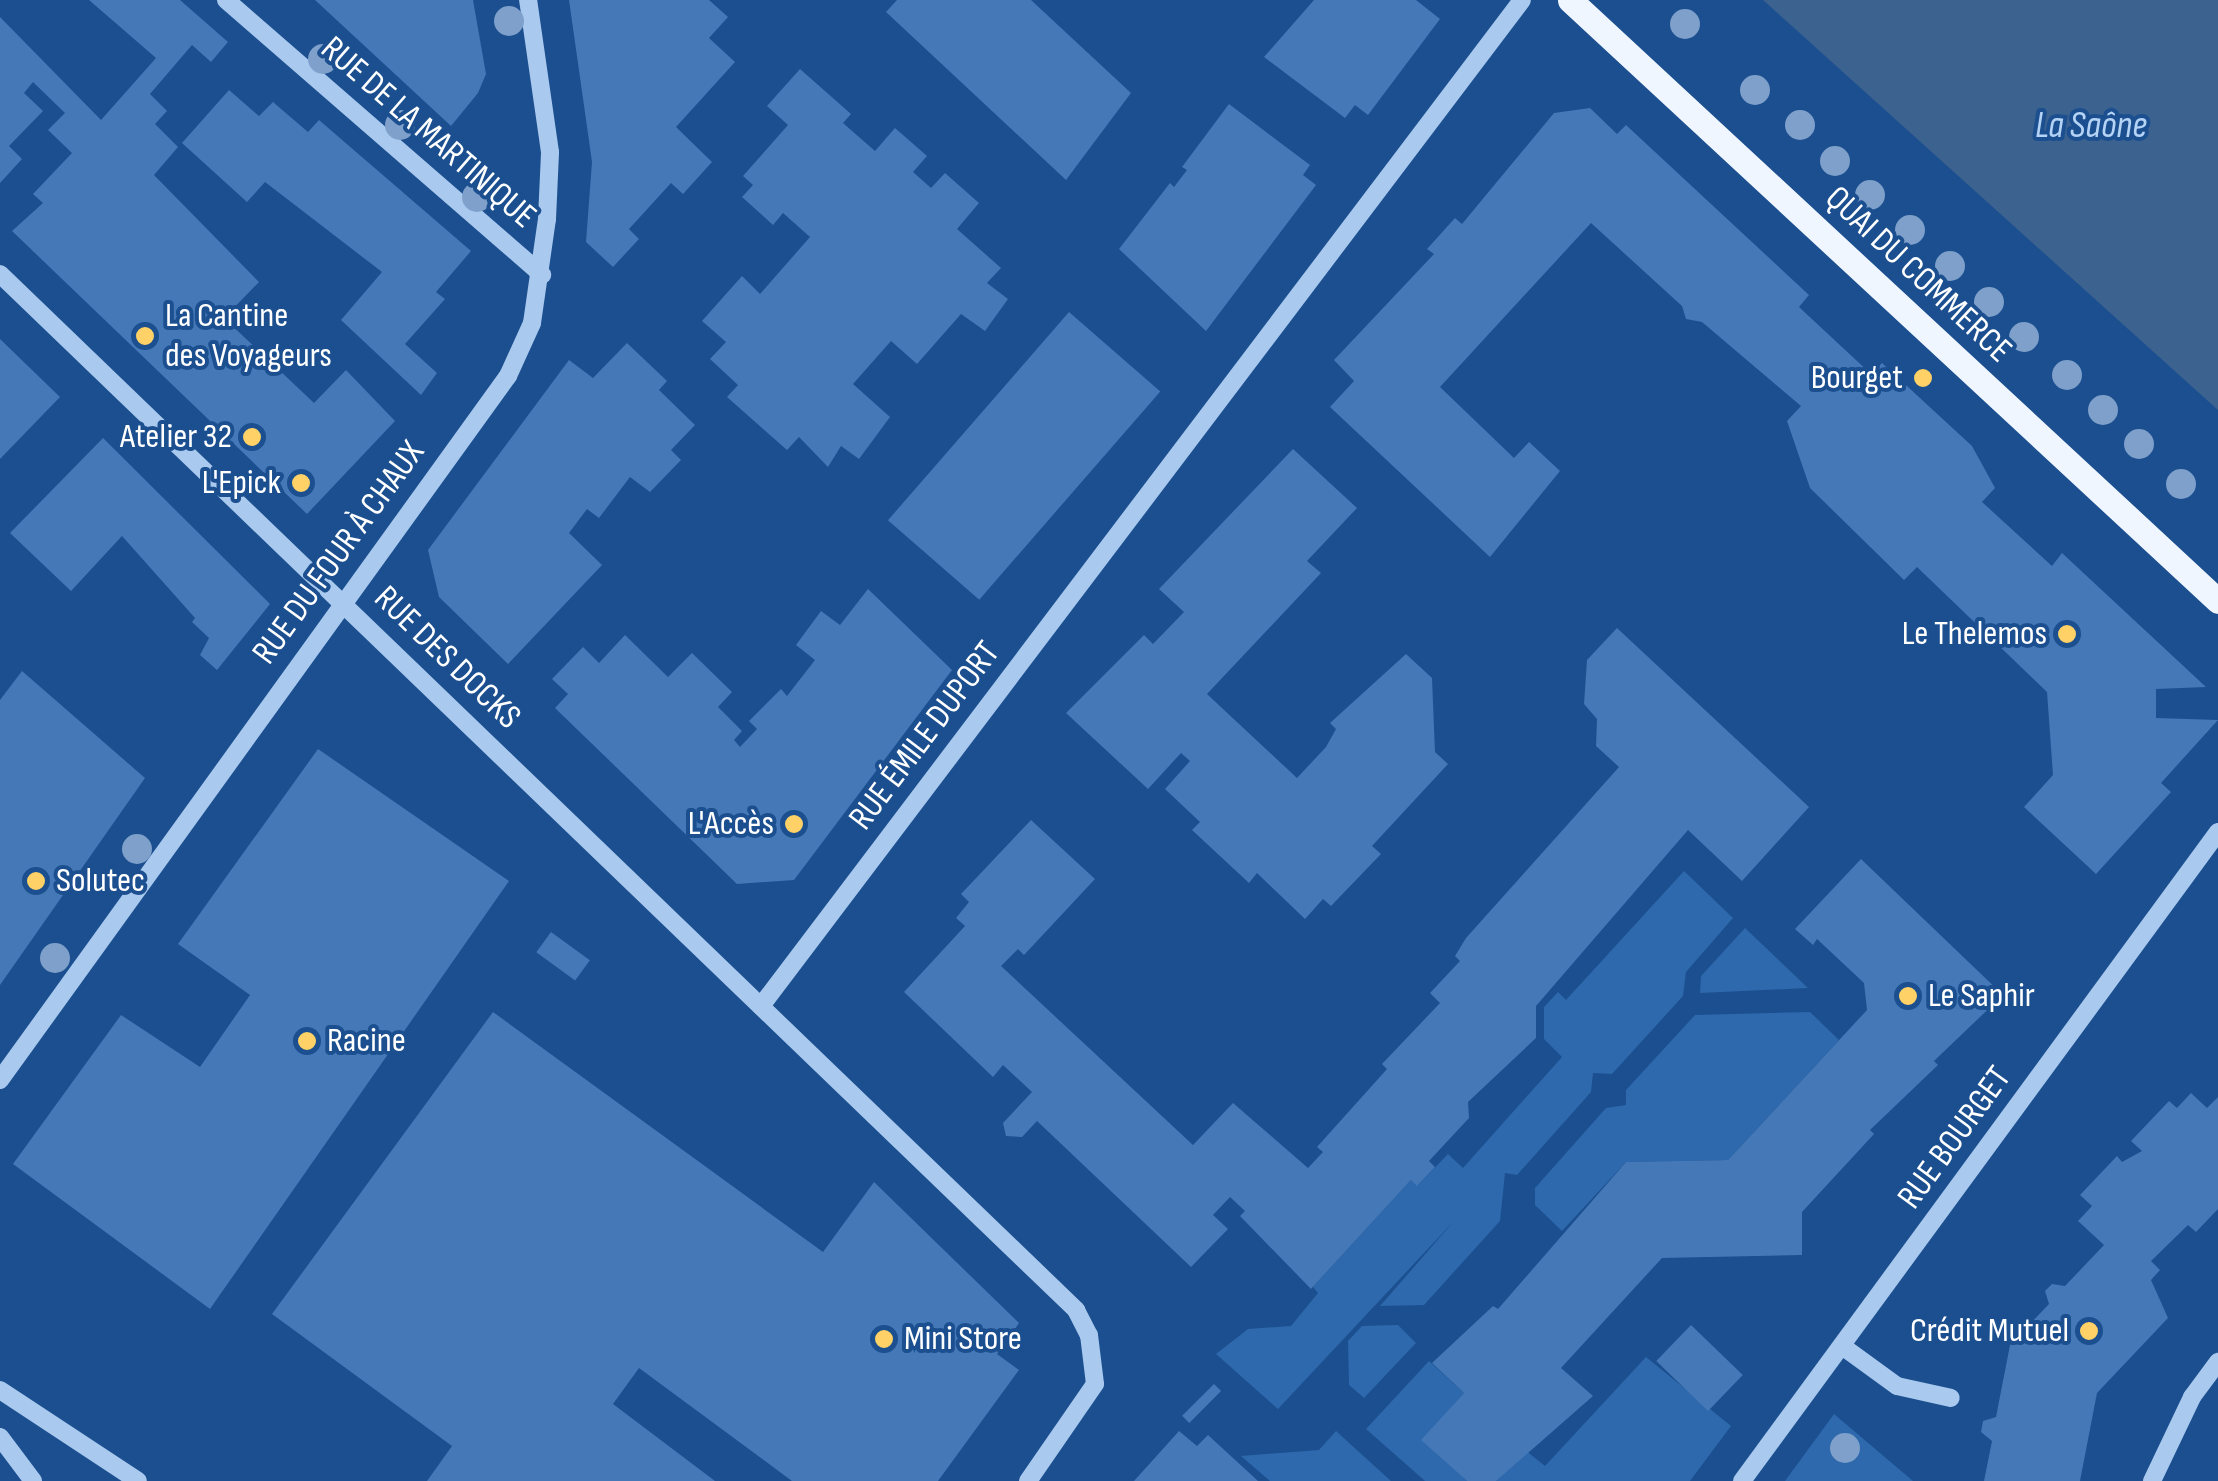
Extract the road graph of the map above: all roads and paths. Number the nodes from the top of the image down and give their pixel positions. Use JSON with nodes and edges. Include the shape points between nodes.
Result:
{"nodes":[{"id":1,"x":226,"y":0,"type":"edge"},
{"id":2,"x":528,"y":0,"type":"edge"},
{"id":3,"x":1522,"y":0,"type":"edge"},
{"id":4,"x":1570,"y":0,"type":"edge"},
{"id":5,"x":0,"y":274,"type":"edge"},
{"id":6,"x":542,"y":275,"type":"junction"},
{"id":7,"x":2218,"y":601,"type":"edge"},
{"id":8,"x":342,"y":602,"type":"junction"},
{"id":9,"x":2218,"y":832,"type":"edge"},
{"id":10,"x":762,"y":1006,"type":"junction"},
{"id":11,"x":0,"y":1080,"type":"edge"},
{"id":12,"x":1842,"y":1346,"type":"junction"},
{"id":13,"x":2218,"y":1362,"type":"edge"},
{"id":14,"x":0,"y":1390,"type":"edge"},
{"id":15,"x":1951,"y":1398,"type":"dead end"},
{"id":16,"x":0,"y":1437,"type":"edge"},
{"id":17,"x":33,"y":1481,"type":"edge"},
{"id":18,"x":138,"y":1481,"type":"edge"},
{"id":19,"x":1028,"y":1481,"type":"edge"},
{"id":20,"x":1742,"y":1481,"type":"edge"},
{"id":21,"x":2152,"y":1481,"type":"edge"}],
"edges":[{"from":1,"to":6,"type":"street","name":"RUE DE LA MARTINIQUE"},
{"from":2,"to":6,"type":"street","name":"RUE DU FOUR À CHAUX","via":[[550,152]]},
{"from":3,"to":10,"type":"street","name":"RUE ÉMILE DUPORT"},
{"from":4,"to":7,"type":"main road","name":"QUAI DU COMMERCE"},
{"from":5,"to":8,"type":"street","name":"RUE DES DOCKS"},
{"from":6,"to":8,"type":"street","name":"RUE DU FOUR À CHAUX","via":[[532,323],[508,376]]},
{"from":8,"to":10,"type":"street","name":"RUE DES DOCKS"},
{"from":8,"to":11,"type":"street","name":"RUE DU FOUR À CHAUX"},
{"from":9,"to":12,"type":"street","name":"RUE BOURGET"},
{"from":10,"to":19,"type":"street","via":[[1076,1310],[1089,1335],[1094,1384]]},
{"from":12,"to":15,"type":"street","via":[[1897,1386]]},
{"from":12,"to":20,"type":"street","name":"RUE BOURGET"},
{"from":13,"to":21,"type":"street","via":[[2192,1397]]},
{"from":14,"to":18,"type":"street"},
{"from":16,"to":17,"type":"street"}]}
